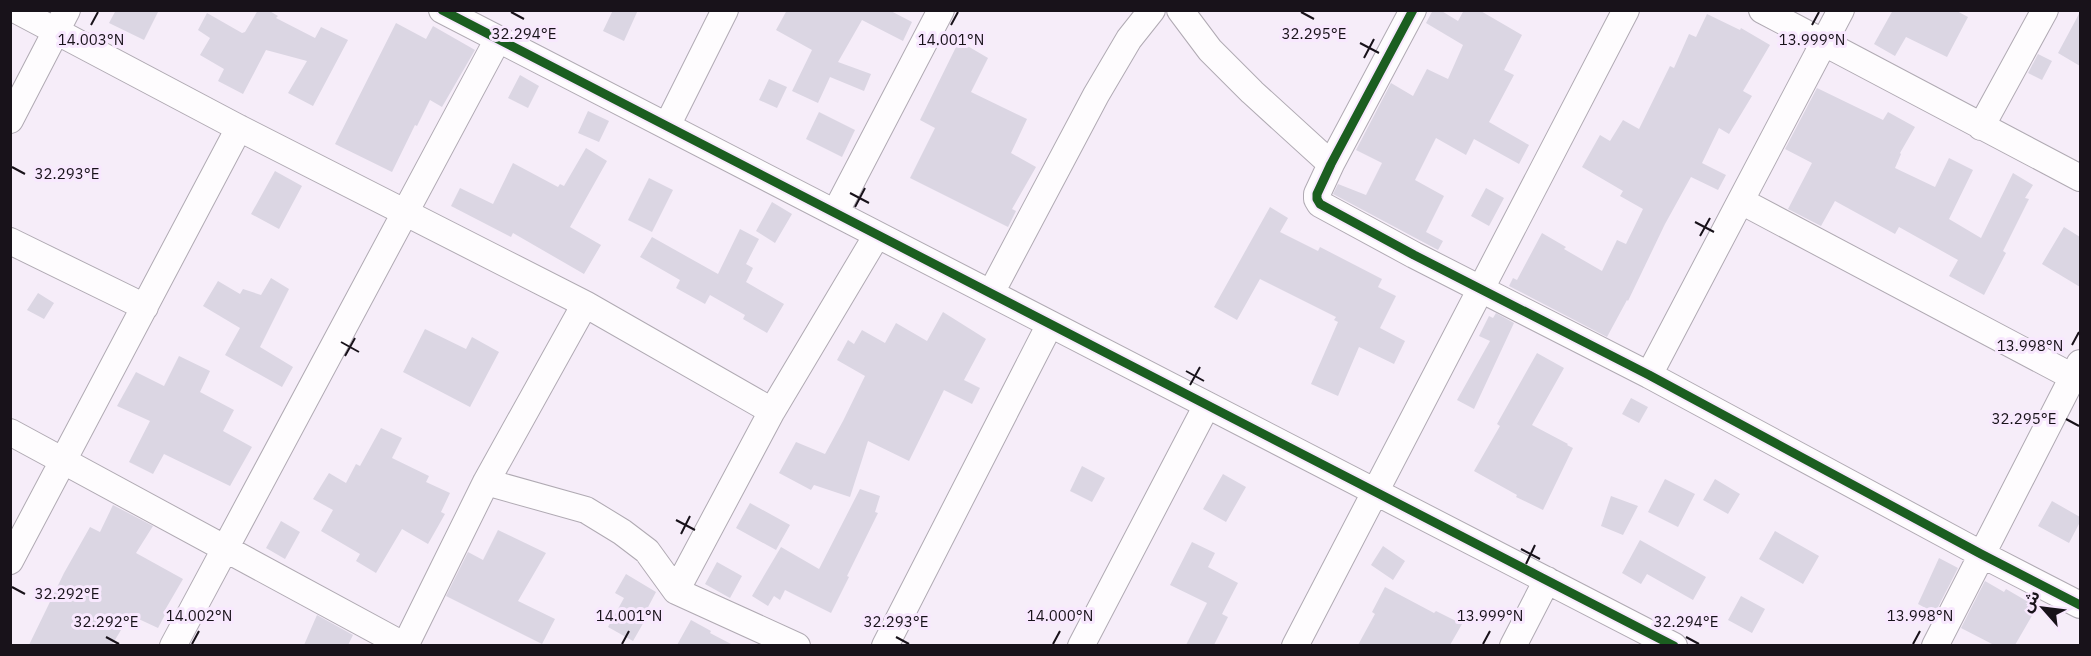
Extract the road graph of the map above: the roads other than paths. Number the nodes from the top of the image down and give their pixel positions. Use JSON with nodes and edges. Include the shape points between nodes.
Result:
{"nodes":[{"id":1,"x":16,"y":10,"type":"edge"},
{"id":2,"x":442,"y":10,"type":"edge"},
{"id":3,"x":725,"y":10,"type":"edge"},
{"id":4,"x":941,"y":10,"type":"edge"},
{"id":5,"x":1152,"y":10,"type":"edge"},
{"id":6,"x":1180,"y":10,"type":"edge"},
{"id":7,"x":1413,"y":10,"type":"edge"},
{"id":8,"x":1626,"y":10,"type":"edge"},
{"id":9,"x":1762,"y":10,"type":"edge"},
{"id":10,"x":1841,"y":10,"type":"edge"},
{"id":11,"x":2044,"y":10,"type":"edge"},
{"id":12,"x":62,"y":21,"type":"edge"},
{"id":13,"x":498,"y":39,"type":"junction"},
{"id":14,"x":1824,"y":44,"type":"junction"},
{"id":15,"x":10,"y":120,"type":"edge"},
{"id":16,"x":667,"y":126,"type":"junction"},
{"id":17,"x":1980,"y":127,"type":"junction"},
{"id":18,"x":239,"y":128,"type":"junction"},
{"id":19,"x":1331,"y":164,"type":"junction"},
{"id":20,"x":2080,"y":178,"type":"edge"},
{"id":21,"x":1741,"y":201,"type":"junction"},
{"id":22,"x":406,"y":212,"type":"junction"},
{"id":23,"x":836,"y":213,"type":"junction"},
{"id":24,"x":877,"y":235,"type":"junction"},
{"id":25,"x":10,"y":241,"type":"edge"},
{"id":26,"x":1480,"y":290,"type":"junction"},
{"id":27,"x":991,"y":293,"type":"junction"},
{"id":28,"x":585,"y":304,"type":"junction"},
{"id":29,"x":145,"y":307,"type":"junction"},
{"id":30,"x":1050,"y":324,"type":"junction"},
{"id":31,"x":2077,"y":370,"type":"edge"},
{"id":32,"x":1649,"y":375,"type":"junction"},
{"id":33,"x":1207,"y":405,"type":"junction"},
{"id":34,"x":771,"y":411,"type":"junction"},
{"id":35,"x":10,"y":432,"type":"edge"},
{"id":36,"x":63,"y":461,"type":"junction"},
{"id":37,"x":486,"y":482,"type":"junction"},
{"id":38,"x":1375,"y":492,"type":"junction"},
{"id":39,"x":225,"y":549,"type":"junction"},
{"id":40,"x":1981,"y":554,"type":"junction"},
{"id":41,"x":10,"y":561,"type":"edge"},
{"id":42,"x":1547,"y":580,"type":"junction"},
{"id":43,"x":676,"y":591,"type":"junction"},
{"id":44,"x":2080,"y":605,"type":"edge"},
{"id":45,"x":173,"y":645,"type":"edge"},
{"id":46,"x":405,"y":645,"type":"edge"},
{"id":47,"x":797,"y":645,"type":"edge"},
{"id":48,"x":885,"y":645,"type":"edge"},
{"id":49,"x":1081,"y":645,"type":"edge"},
{"id":50,"x":1295,"y":645,"type":"edge"},
{"id":51,"x":1513,"y":645,"type":"edge"},
{"id":52,"x":1674,"y":645,"type":"edge"},
{"id":53,"x":1935,"y":645,"type":"edge"}],
"edges":[{"from":1,"to":12,"type":"street"},
{"from":2,"to":13,"type":"street"},
{"from":3,"to":16,"type":"street"},
{"from":4,"to":23,"type":"street"},
{"from":5,"to":27,"type":"street","via":[[1129,39],[1096,94]]},
{"from":6,"to":19,"type":"street","via":[[1210,50]]},
{"from":7,"to":19,"type":"street"},
{"from":8,"to":26,"type":"street"},
{"from":9,"to":14,"type":"street"},
{"from":10,"to":14,"type":"street"},
{"from":11,"to":17,"type":"street"},
{"from":12,"to":15,"type":"street"},
{"from":12,"to":18,"type":"street"},
{"from":13,"to":16,"type":"street"},
{"from":13,"to":22,"type":"street"},
{"from":14,"to":17,"type":"street"},
{"from":14,"to":21,"type":"street"},
{"from":16,"to":23,"type":"street"},
{"from":17,"to":20,"type":"street"},
{"from":18,"to":22,"type":"street"},
{"from":18,"to":29,"type":"street"},
{"from":19,"to":26,"type":"street","via":[[1317,194],[1320,204]]},
{"from":21,"to":31,"type":"street"},
{"from":21,"to":32,"type":"street"},
{"from":22,"to":28,"type":"street"},
{"from":22,"to":39,"type":"street"},
{"from":23,"to":24,"type":"street"},
{"from":24,"to":27,"type":"street"},
{"from":24,"to":34,"type":"street"},
{"from":25,"to":29,"type":"street"},
{"from":26,"to":32,"type":"street"},
{"from":26,"to":38,"type":"street"},
{"from":27,"to":30,"type":"street"},
{"from":28,"to":34,"type":"street"},
{"from":28,"to":37,"type":"street"},
{"from":29,"to":36,"type":"street"},
{"from":30,"to":33,"type":"street"},
{"from":30,"to":48,"type":"street"},
{"from":31,"to":40,"type":"street"},
{"from":32,"to":40,"type":"street"},
{"from":33,"to":38,"type":"street"},
{"from":33,"to":49,"type":"street"},
{"from":34,"to":43,"type":"street"},
{"from":35,"to":36,"type":"street"},
{"from":36,"to":39,"type":"street"},
{"from":36,"to":41,"type":"street"},
{"from":37,"to":43,"type":"street","via":[[585,510],[647,551]]},
{"from":37,"to":46,"type":"street"},
{"from":38,"to":42,"type":"street"},
{"from":38,"to":50,"type":"street"},
{"from":39,"to":45,"type":"street"},
{"from":39,"to":46,"type":"street"},
{"from":40,"to":44,"type":"street"},
{"from":40,"to":53,"type":"street"},
{"from":42,"to":51,"type":"street"},
{"from":42,"to":52,"type":"street"},
{"from":43,"to":47,"type":"street"}]}
